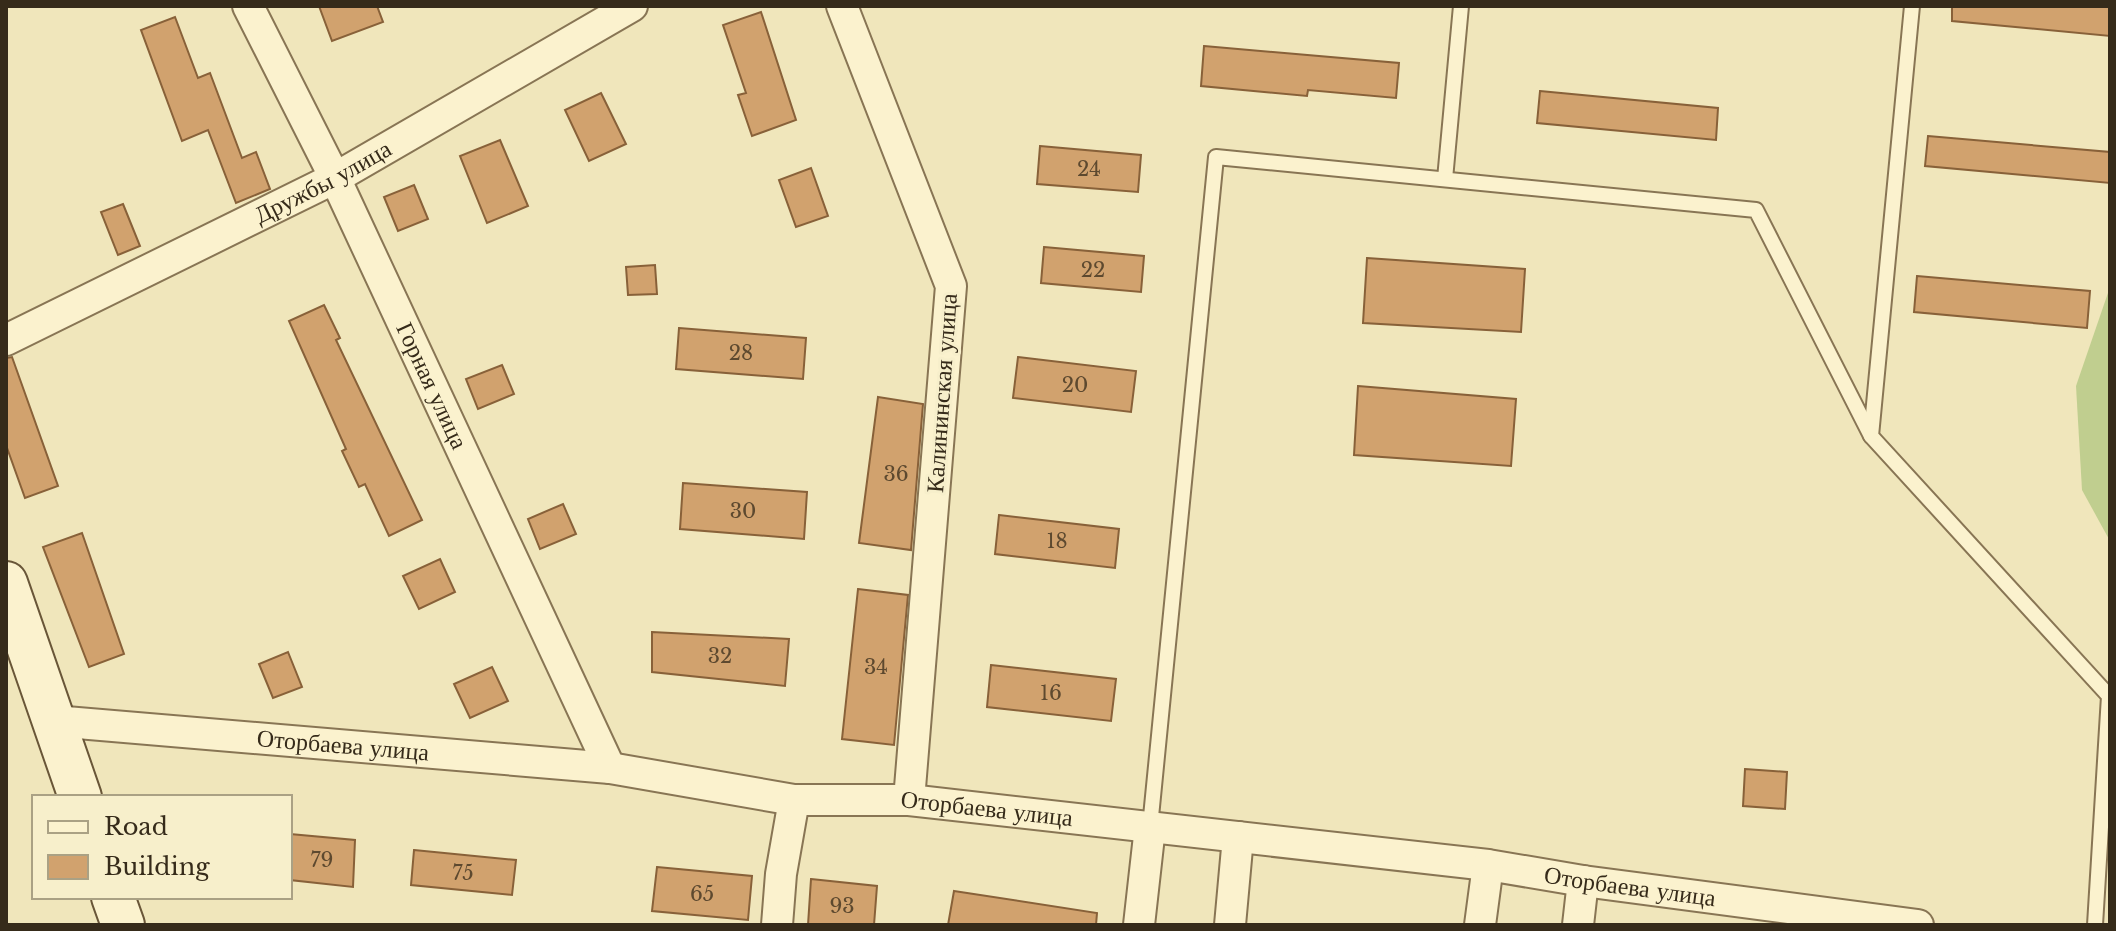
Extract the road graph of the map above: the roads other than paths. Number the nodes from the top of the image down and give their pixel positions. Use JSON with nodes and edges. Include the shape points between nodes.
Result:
{"nodes":[{"id":1,"x":248,"y":6,"type":"edge"},
{"id":2,"x":632,"y":6,"type":"edge"},
{"id":3,"x":842,"y":6,"type":"edge"},
{"id":4,"x":1461,"y":6,"type":"edge"},
{"id":5,"x":1912,"y":6,"type":"edge"},
{"id":6,"x":335,"y":178,"type":"junction"},
{"id":7,"x":1445,"y":179,"type":"junction"},
{"id":8,"x":6,"y":340,"type":"edge"},
{"id":9,"x":1871,"y":436,"type":"junction"},
{"id":10,"x":6,"y":583,"type":"edge"},
{"id":11,"x":54,"y":721,"type":"junction"},
{"id":12,"x":610,"y":768,"type":"junction"},
{"id":13,"x":79,"y":795,"type":"edge"},
{"id":14,"x":794,"y":800,"type":"junction"},
{"id":15,"x":909,"y":800,"type":"junction"},
{"id":16,"x":1150,"y":827,"type":"junction"},
{"id":17,"x":1238,"y":837,"type":"junction"},
{"id":18,"x":1488,"y":865,"type":"junction"},
{"id":19,"x":1583,"y":881,"type":"junction"},
{"id":20,"x":114,"y":899,"type":"edge"},
{"id":21,"x":1884,"y":923,"type":"edge"},
{"id":22,"x":123,"y":925,"type":"edge"},
{"id":23,"x":777,"y":925,"type":"edge"},
{"id":24,"x":1139,"y":925,"type":"edge"},
{"id":25,"x":1230,"y":925,"type":"edge"},
{"id":26,"x":1480,"y":925,"type":"edge"},
{"id":27,"x":1578,"y":925,"type":"edge"},
{"id":28,"x":1918,"y":925,"type":"edge"},
{"id":29,"x":2095,"y":925,"type":"edge"}],
"edges":[{"from":1,"to":6,"type":"street","name":"Горная улица"},
{"from":2,"to":6,"type":"street","name":"Дружбы улица"},
{"from":3,"to":15,"type":"street","name":"Калининская улица","via":[[951,286]]},
{"from":4,"to":7,"type":"lane"},
{"from":5,"to":9,"type":"lane"},
{"from":6,"to":8,"type":"street","name":"Дружбы улица"},
{"from":6,"to":12,"type":"street","name":"Горная улица"},
{"from":7,"to":9,"type":"lane","via":[[1756,210]]},
{"from":7,"to":16,"type":"lane","via":[[1216,157]]},
{"from":9,"to":29,"type":"lane","via":[[2109,696]]},
{"from":10,"to":11,"type":"street"},
{"from":11,"to":12,"type":"street","name":"Оторбаева улица"},
{"from":11,"to":13,"type":"street"},
{"from":12,"to":14,"type":"street","name":"Оторбаева улица"},
{"from":14,"to":15,"type":"street","name":"Оторбаева улица"},
{"from":14,"to":23,"type":"street"},
{"from":15,"to":16,"type":"street","name":"Оторбаева улица"},
{"from":16,"to":17,"type":"street","name":"Оторбаева улица"},
{"from":16,"to":24,"type":"street"},
{"from":17,"to":18,"type":"street","name":"Оторбаева улица"},
{"from":17,"to":25,"type":"street"},
{"from":18,"to":19,"type":"street","name":"Оторбаева улица"},
{"from":18,"to":26,"type":"street"},
{"from":19,"to":21,"type":"street","name":"Оторбаева улица"},
{"from":19,"to":27,"type":"street"},
{"from":20,"to":22,"type":"street"},
{"from":21,"to":28,"type":"street","name":"Оторбаева улица"}]}
